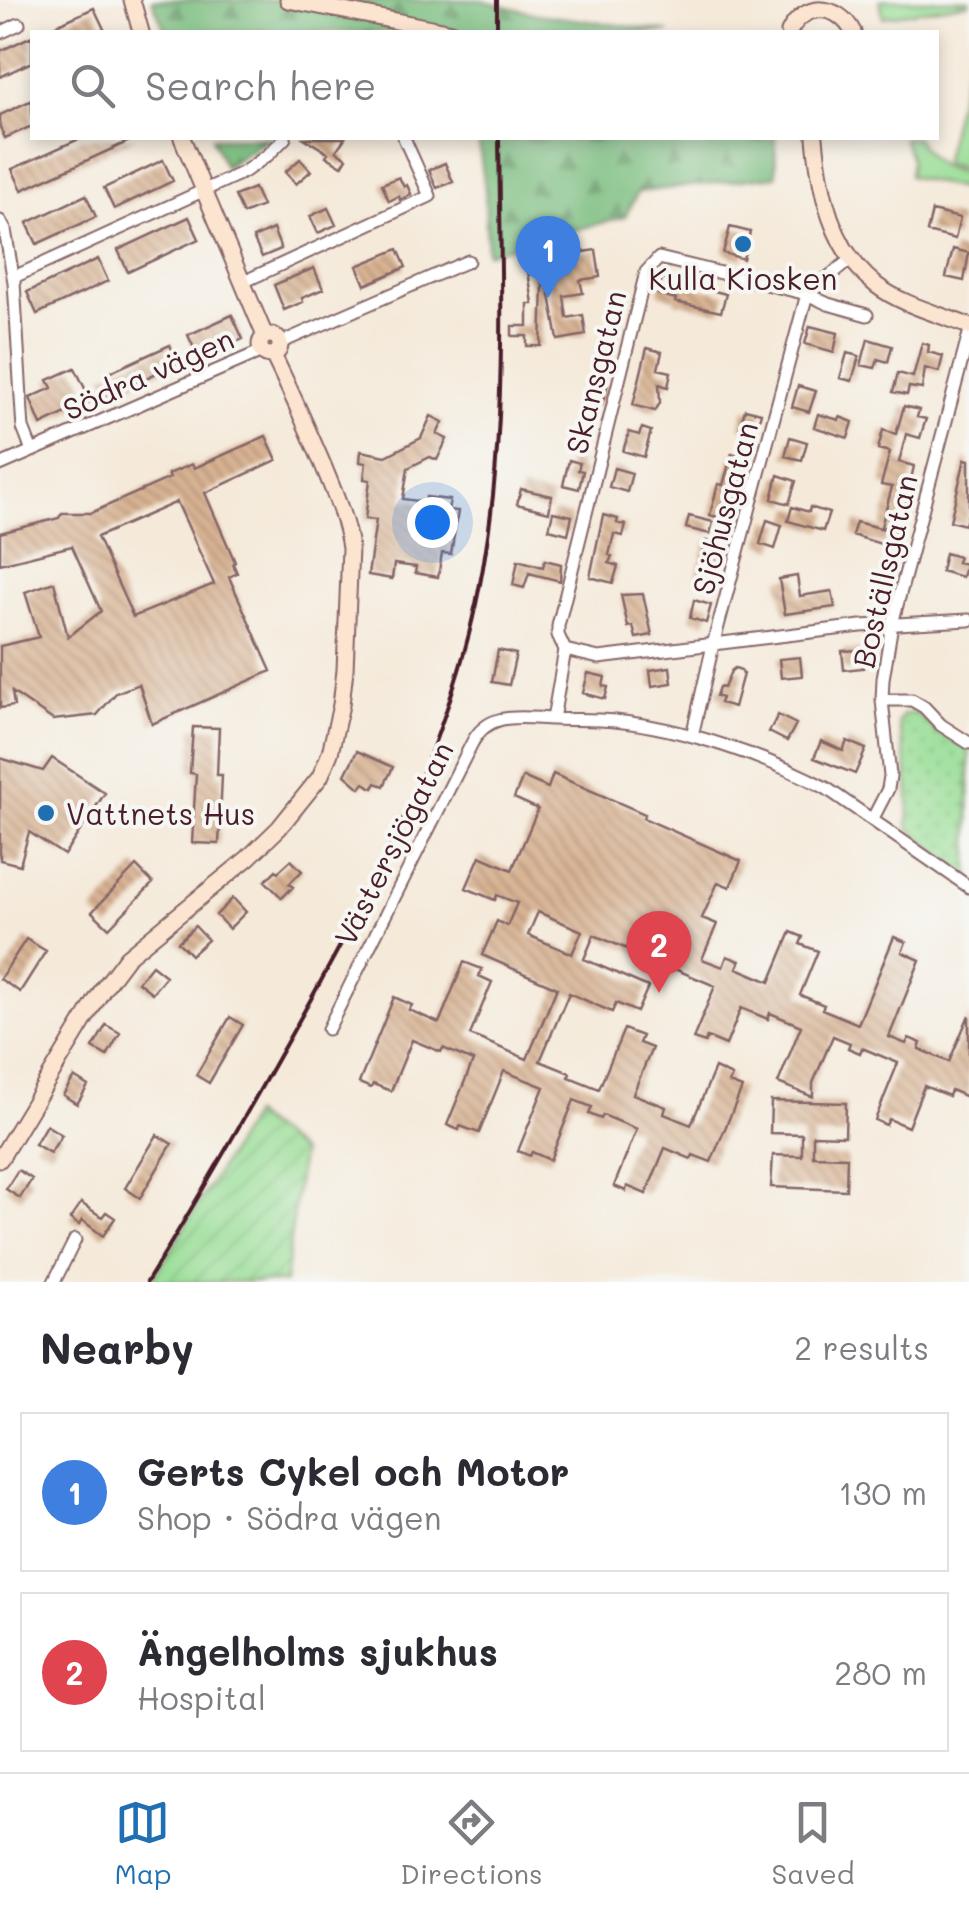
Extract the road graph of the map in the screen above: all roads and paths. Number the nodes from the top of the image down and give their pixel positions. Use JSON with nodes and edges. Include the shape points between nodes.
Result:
{"nodes":[{"id":1,"x":132,"y":0,"type":"edge"},
{"id":2,"x":288,"y":0,"type":"edge"},
{"id":3,"x":824,"y":5,"type":"edge"},
{"id":4,"x":20,"y":24,"type":"dead end"},
{"id":5,"x":140,"y":30,"type":"edge"},
{"id":6,"x":442,"y":30,"type":"edge"},
{"id":7,"x":790,"y":30,"type":"edge"},
{"id":8,"x":852,"y":30,"type":"edge"},
{"id":9,"x":0,"y":33,"type":"edge"},
{"id":10,"x":183,"y":140,"type":"edge"},
{"id":11,"x":283,"y":140,"type":"edge"},
{"id":12,"x":405,"y":140,"type":"edge"},
{"id":13,"x":815,"y":140,"type":"edge"},
{"id":14,"x":204,"y":191,"type":"junction"},
{"id":15,"x":0,"y":221,"type":"edge"},
{"id":16,"x":851,"y":258,"type":"junction"},
{"id":17,"x":468,"y":261,"type":"dead end"},
{"id":18,"x":14,"y":277,"type":"junction"},
{"id":19,"x":243,"y":282,"type":"junction"},
{"id":20,"x":808,"y":294,"type":"junction"},
{"id":21,"x":866,"y":315,"type":"dead end"},
{"id":22,"x":969,"y":326,"type":"edge"},
{"id":23,"x":969,"y":334,"type":"edge"},
{"id":24,"x":270,"y":346,"type":"junction"},
{"id":25,"x":32,"y":451,"type":"junction"},
{"id":26,"x":0,"y":464,"type":"edge"},
{"id":27,"x":969,"y":620,"type":"edge"},
{"id":28,"x":892,"y":624,"type":"junction"},
{"id":29,"x":713,"y":645,"type":"junction"},
{"id":30,"x":565,"y":650,"type":"junction"},
{"id":31,"x":882,"y":700,"type":"junction"},
{"id":32,"x":553,"y":719,"type":"junction"},
{"id":33,"x":692,"y":736,"type":"junction"},
{"id":34,"x":969,"y":742,"type":"edge"},
{"id":35,"x":872,"y":820,"type":"junction"},
{"id":36,"x":969,"y":887,"type":"edge"},
{"id":37,"x":328,"y":1029,"type":"dead end"},
{"id":38,"x":0,"y":1159,"type":"edge"},
{"id":39,"x":75,"y":1240,"type":"dead end"},
{"id":40,"x":54,"y":1282,"type":"edge"}],
"edges":[{"from":1,"to":5,"type":"street"},
{"from":2,"to":6,"type":"street"},
{"from":3,"to":7,"type":"street"},
{"from":3,"to":8,"type":"street"},
{"from":4,"to":9,"type":"street"},
{"from":10,"to":14,"type":"street"},
{"from":11,"to":14,"type":"street","via":[[255,165]]},
{"from":12,"to":19,"type":"street","via":[[430,196]]},
{"from":13,"to":16,"type":"street","via":[[828,212]]},
{"from":14,"to":18,"type":"street"},
{"from":14,"to":19,"type":"street"},
{"from":15,"to":18,"type":"street"},
{"from":16,"to":20,"type":"street"},
{"from":16,"to":22,"type":"street","via":[[878,286]]},
{"from":17,"to":24,"type":"street","name":"Södra vägen"},
{"from":18,"to":25,"type":"street","via":[[22,414]]},
{"from":19,"to":24,"type":"street"},
{"from":20,"to":21,"type":"street","name":"Skansgatan"},
{"from":20,"to":29,"type":"street","name":"Sjöhusgatan"},
{"from":20,"to":30,"type":"street","name":"Skansgatan","via":[[659,258],[646,272],[558,626]]},
{"from":23,"to":28,"type":"street","name":"Boställsgatan"},
{"from":24,"to":25,"type":"street","name":"Södra vägen"},
{"from":24,"to":38,"type":"street","via":[[332,487],[350,548],[346,670],[330,753],[280,828],[127,957]]},
{"from":25,"to":26,"type":"street","name":"Södra vägen"},
{"from":27,"to":28,"type":"street"},
{"from":28,"to":29,"type":"street"},
{"from":28,"to":31,"type":"street","name":"Boställsgatan"},
{"from":29,"to":30,"type":"street","via":[[599,658]]},
{"from":29,"to":33,"type":"street","name":"Sjöhusgatan"},
{"from":30,"to":32,"type":"street"},
{"from":31,"to":34,"type":"street","via":[[912,700]]},
{"from":31,"to":35,"type":"street","name":"Boställsgatan","via":[[890,776]]},
{"from":32,"to":33,"type":"street","name":"Västersjögatan","via":[[613,721]]},
{"from":32,"to":37,"type":"street","name":"Västersjögatan","via":[[498,720],[477,732]]},
{"from":33,"to":35,"type":"street","name":"Västersjögatan","via":[[802,776]]},
{"from":35,"to":36,"type":"street","name":"Västersjögatan"},
{"from":39,"to":40,"type":"street"}]}
